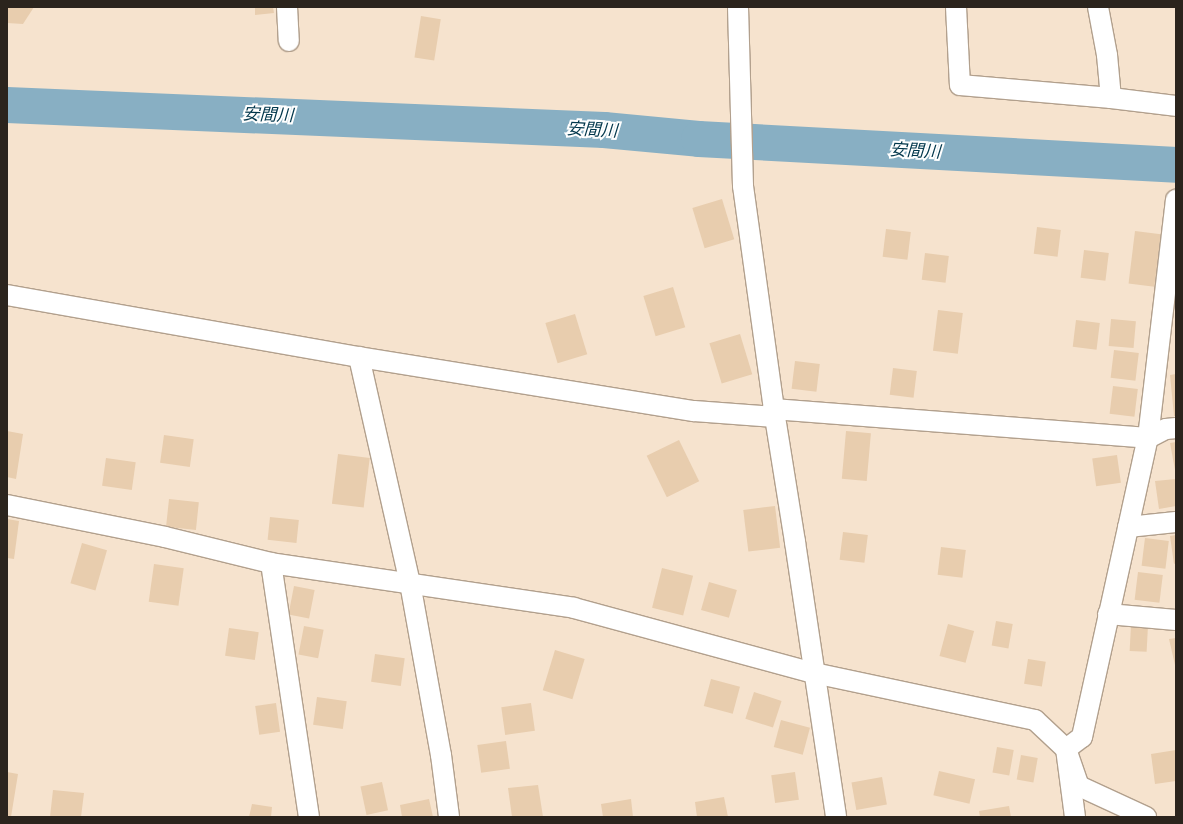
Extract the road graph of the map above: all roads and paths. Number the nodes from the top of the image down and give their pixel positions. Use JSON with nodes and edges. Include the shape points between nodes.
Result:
{"nodes":[{"id":1,"x":286,"y":7,"type":"edge"},
{"id":2,"x":738,"y":7,"type":"edge"},
{"id":3,"x":956,"y":7,"type":"edge"},
{"id":4,"x":1098,"y":7,"type":"edge"},
{"id":5,"x":289,"y":41,"type":"dead end"},
{"id":6,"x":1112,"y":98,"type":"junction"},
{"id":7,"x":1176,"y":106,"type":"edge"},
{"id":8,"x":1176,"y":205,"type":"edge"},
{"id":9,"x":7,"y":295,"type":"edge"},
{"id":10,"x":359,"y":357,"type":"junction"},
{"id":11,"x":774,"y":413,"type":"junction"},
{"id":12,"x":1176,"y":428,"type":"edge"},
{"id":13,"x":1148,"y":438,"type":"junction"},
{"id":14,"x":7,"y":505,"type":"edge"},
{"id":15,"x":1176,"y":522,"type":"edge"},
{"id":16,"x":1128,"y":527,"type":"junction"},
{"id":17,"x":271,"y":563,"type":"junction"},
{"id":18,"x":410,"y":583,"type":"junction"},
{"id":19,"x":1108,"y":614,"type":"junction"},
{"id":20,"x":1176,"y":620,"type":"edge"},
{"id":21,"x":814,"y":673,"type":"junction"},
{"id":22,"x":1066,"y":749,"type":"junction"},
{"id":23,"x":309,"y":817,"type":"edge"},
{"id":24,"x":449,"y":817,"type":"edge"},
{"id":25,"x":836,"y":817,"type":"edge"},
{"id":26,"x":1075,"y":817,"type":"edge"},
{"id":27,"x":1146,"y":817,"type":"edge"}],
"edges":[{"from":1,"to":5,"type":"street"},
{"from":2,"to":11,"type":"street","via":[[743,186]]},
{"from":3,"to":6,"type":"street","via":[[960,85]]},
{"from":4,"to":6,"type":"street"},
{"from":6,"to":7,"type":"street"},
{"from":8,"to":13,"type":"street"},
{"from":9,"to":10,"type":"street"},
{"from":10,"to":11,"type":"street","via":[[694,411]]},
{"from":10,"to":18,"type":"street"},
{"from":11,"to":13,"type":"street"},
{"from":11,"to":21,"type":"street"},
{"from":12,"to":13,"type":"street","via":[[1166,429]]},
{"from":13,"to":16,"type":"street"},
{"from":14,"to":17,"type":"street","via":[[165,537]]},
{"from":15,"to":16,"type":"street"},
{"from":16,"to":19,"type":"street"},
{"from":17,"to":18,"type":"street"},
{"from":17,"to":23,"type":"street"},
{"from":18,"to":21,"type":"street","via":[[574,608]]},
{"from":18,"to":24,"type":"street","via":[[441,754]]},
{"from":19,"to":20,"type":"street"},
{"from":19,"to":22,"type":"street","via":[[1082,738]]},
{"from":21,"to":22,"type":"street","via":[[1035,720]]},
{"from":21,"to":25,"type":"street"},
{"from":22,"to":26,"type":"street"},
{"from":22,"to":27,"type":"street","via":[[1079,786]]}]}
